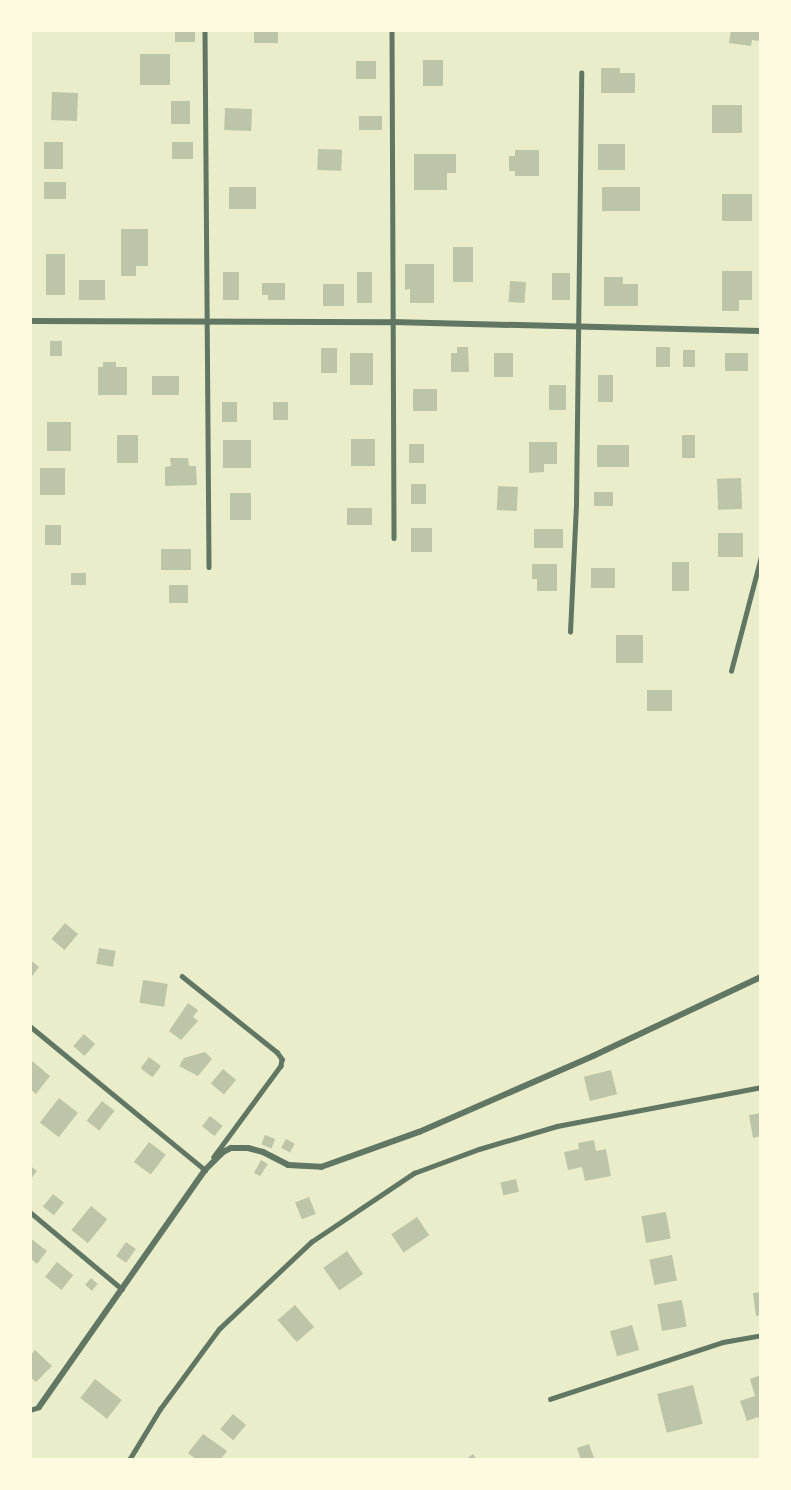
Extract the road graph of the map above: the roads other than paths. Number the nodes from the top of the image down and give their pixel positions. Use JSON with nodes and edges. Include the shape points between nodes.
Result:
{"nodes":[{"id":1,"x":205,"y":30,"type":"edge"},
{"id":2,"x":392,"y":30,"type":"edge"},
{"id":3,"x":581,"y":73,"type":"dead end"},
{"id":4,"x":30,"y":321,"type":"edge"},
{"id":5,"x":208,"y":321,"type":"junction"},
{"id":6,"x":392,"y":322,"type":"junction"},
{"id":7,"x":579,"y":326,"type":"junction"},
{"id":8,"x":761,"y":331,"type":"edge"},
{"id":9,"x":394,"y":538,"type":"dead end"},
{"id":10,"x":761,"y":557,"type":"edge"},
{"id":11,"x":209,"y":567,"type":"dead end"},
{"id":12,"x":570,"y":632,"type":"dead end"},
{"id":13,"x":731,"y":671,"type":"dead end"},
{"id":14,"x":182,"y":976,"type":"dead end"},
{"id":15,"x":761,"y":977,"type":"edge"},
{"id":16,"x":30,"y":1026,"type":"edge"},
{"id":17,"x":761,"y":1086,"type":"edge"},
{"id":18,"x":213,"y":1159,"type":"junction"},
{"id":19,"x":205,"y":1170,"type":"junction"},
{"id":20,"x":30,"y":1212,"type":"edge"},
{"id":21,"x":122,"y":1289,"type":"junction"},
{"id":22,"x":761,"y":1335,"type":"edge"},
{"id":23,"x":550,"y":1399,"type":"dead end"},
{"id":24,"x":39,"y":1407,"type":"joint"},
{"id":25,"x":30,"y":1410,"type":"edge"},
{"id":26,"x":129,"y":1460,"type":"edge"}],
"edges":[{"from":1,"to":5,"type":"lane"},
{"from":2,"to":6,"type":"lane"},
{"from":3,"to":7,"type":"lane"},
{"from":4,"to":5,"type":"street"},
{"from":5,"to":6,"type":"street"},
{"from":5,"to":11,"type":"lane"},
{"from":6,"to":7,"type":"street"},
{"from":6,"to":9,"type":"lane"},
{"from":7,"to":8,"type":"street"},
{"from":7,"to":12,"type":"lane"},
{"from":10,"to":13,"type":"lane"},
{"from":14,"to":18,"type":"lane","via":[[282,1059],[281,1066]]},
{"from":15,"to":18,"type":"street","via":[[419,1132],[321,1167],[288,1165],[248,1148],[231,1148]]},
{"from":16,"to":19,"type":"lane"},
{"from":17,"to":26,"type":"lane","via":[[557,1126],[414,1173],[311,1242],[219,1329],[160,1409]]},
{"from":18,"to":19,"type":"street"},
{"from":19,"to":21,"type":"street"},
{"from":20,"to":21,"type":"lane"},
{"from":21,"to":24,"type":"street"},
{"from":22,"to":23,"type":"lane","via":[[723,1342]]},
{"from":24,"to":25,"type":"lane"}]}
